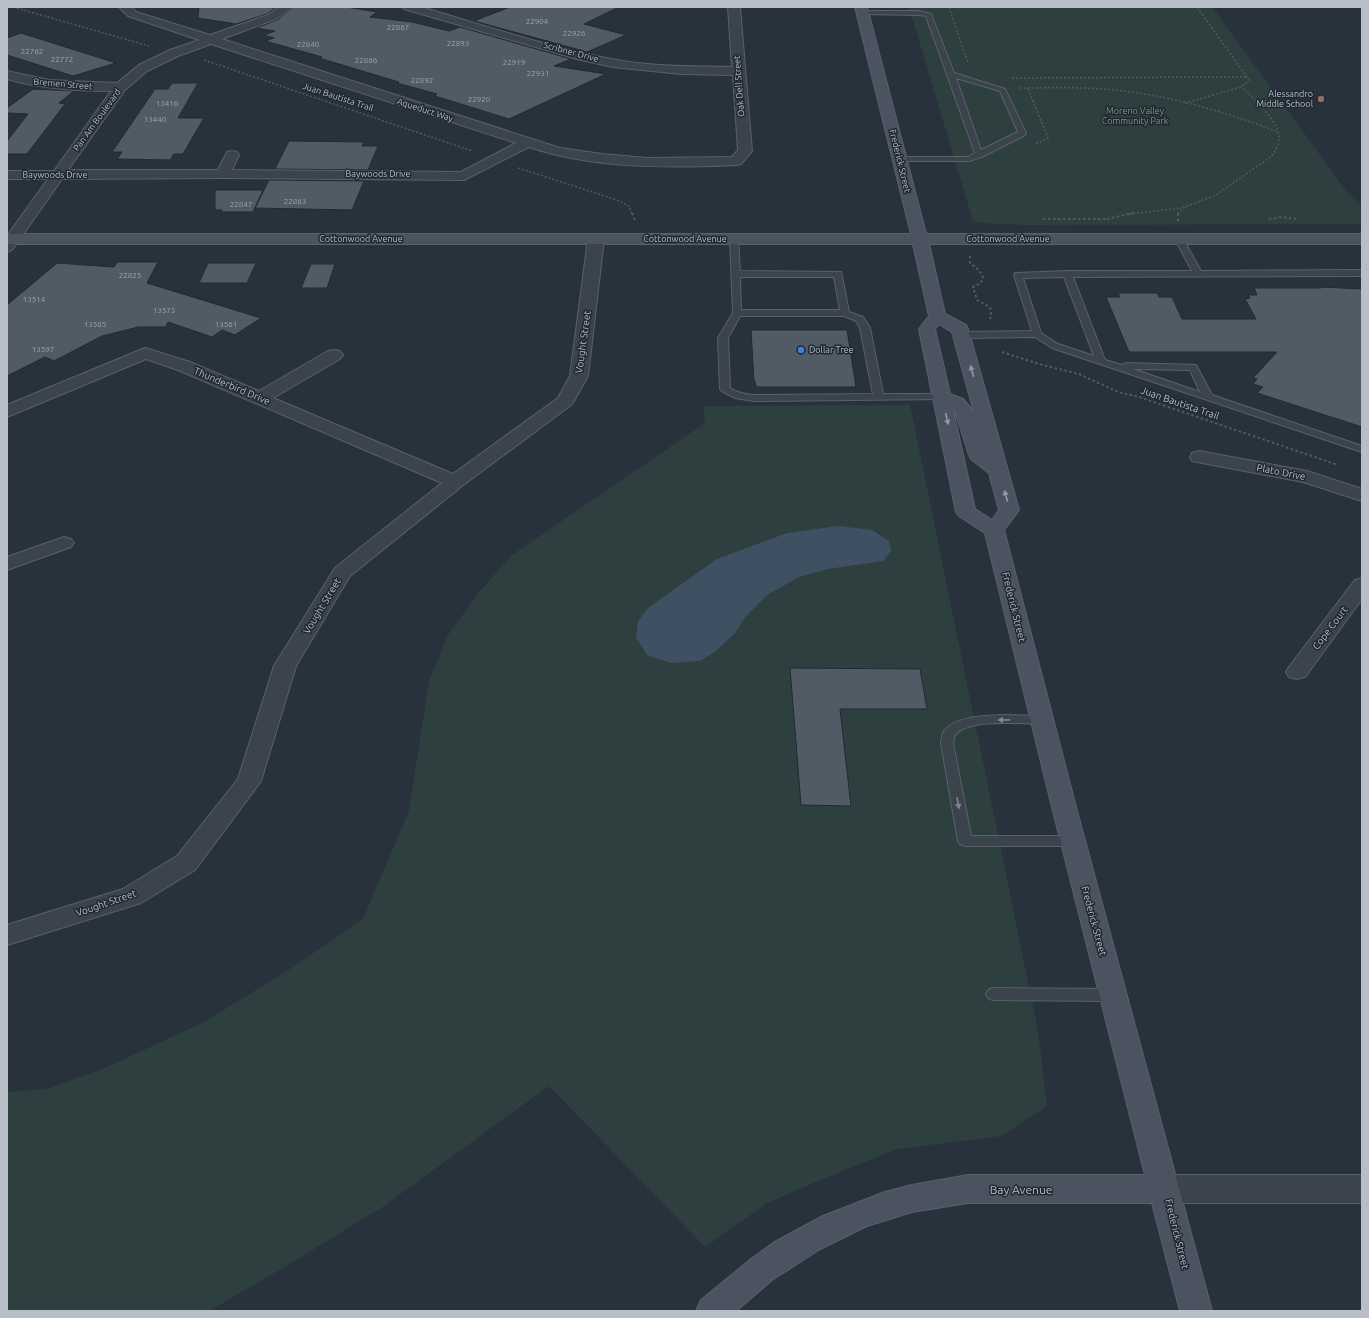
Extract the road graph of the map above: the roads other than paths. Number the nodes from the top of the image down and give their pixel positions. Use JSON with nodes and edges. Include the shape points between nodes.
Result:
{"nodes":[{"id":1,"x":125,"y":7,"type":"edge"},
{"id":2,"x":287,"y":7,"type":"edge"},
{"id":3,"x":408,"y":7,"type":"edge"},
{"id":4,"x":734,"y":7,"type":"edge"},
{"id":5,"x":459,"y":9,"type":"dead end"},
{"id":6,"x":862,"y":10,"type":"edge"},
{"id":7,"x":440,"y":16,"type":"junction"},
{"id":8,"x":210,"y":40,"type":"junction"},
{"id":9,"x":738,"y":71,"type":"junction"},
{"id":10,"x":951,"y":74,"type":"junction"},
{"id":11,"x":7,"y":75,"type":"edge"},
{"id":12,"x":120,"y":87,"type":"junction"},
{"id":13,"x":526,"y":143,"type":"junction"},
{"id":14,"x":232,"y":155,"type":"dead end"},
{"id":15,"x":979,"y":155,"type":"junction"},
{"id":16,"x":899,"y":159,"type":"junction"},
{"id":17,"x":736,"y":161,"type":"joint"},
{"id":18,"x":58,"y":174,"type":"junction"},
{"id":19,"x":223,"y":174,"type":"junction"},
{"id":20,"x":7,"y":175,"type":"edge"},
{"id":21,"x":1179,"y":232,"type":"junction"},
{"id":22,"x":1362,"y":238,"type":"edge"},
{"id":23,"x":596,"y":239,"type":"junction"},
{"id":24,"x":734,"y":239,"type":"junction"},
{"id":25,"x":920,"y":239,"type":"junction"},
{"id":26,"x":9,"y":242,"type":"edge"},
{"id":27,"x":1362,"y":273,"type":"edge"},
{"id":28,"x":735,"y":274,"type":"junction"},
{"id":29,"x":1067,"y":274,"type":"junction"},
{"id":30,"x":1198,"y":274,"type":"junction"},
{"id":31,"x":737,"y":313,"type":"junction"},
{"id":32,"x":845,"y":313,"type":"junction"},
{"id":33,"x":937,"y":316,"type":"junction"},
{"id":34,"x":1037,"y":334,"type":"junction"},
{"id":35,"x":962,"y":335,"type":"junction"},
{"id":36,"x":334,"y":356,"type":"dead end"},
{"id":37,"x":1101,"y":362,"type":"junction"},
{"id":38,"x":1114,"y":366,"type":"junction"},
{"id":39,"x":878,"y":396,"type":"junction"},
{"id":40,"x":942,"y":397,"type":"junction"},
{"id":41,"x":1208,"y":397,"type":"junction"},
{"id":42,"x":260,"y":398,"type":"junction"},
{"id":43,"x":7,"y":412,"type":"edge"},
{"id":44,"x":1362,"y":449,"type":"edge"},
{"id":45,"x":1199,"y":457,"type":"dead end"},
{"id":46,"x":998,"y":470,"type":"junction"},
{"id":47,"x":455,"y":482,"type":"junction"},
{"id":48,"x":1362,"y":495,"type":"edge"},
{"id":49,"x":994,"y":530,"type":"junction"},
{"id":50,"x":64,"y":543,"type":"dead end"},
{"id":51,"x":7,"y":564,"type":"edge"},
{"id":52,"x":1362,"y":584,"type":"edge"},
{"id":53,"x":1297,"y":672,"type":"dead end"},
{"id":54,"x":1043,"y":720,"type":"junction"},
{"id":55,"x":1072,"y":841,"type":"junction"},
{"id":56,"x":7,"y":935,"type":"edge"},
{"id":57,"x":993,"y":994,"type":"dead end"},
{"id":58,"x":1114,"y":995,"type":"junction"},
{"id":59,"x":1362,"y":1189,"type":"edge"},
{"id":60,"x":1165,"y":1190,"type":"junction"},
{"id":61,"x":712,"y":1311,"type":"edge"},
{"id":62,"x":1196,"y":1311,"type":"edge"}],
"edges":[{"from":1,"to":8,"type":"street","name":"Aqueduct Way","via":[[132,14]]},
{"from":2,"to":8,"type":"street","name":"Pan Am Boulevard","via":[[272,17]]},
{"from":3,"to":7,"type":"street","name":"Scribner Drive"},
{"from":4,"to":9,"type":"street","name":"Oak Dell Street"},
{"from":5,"to":7,"type":"street"},
{"from":6,"to":10,"type":"lane","via":[[929,15]]},
{"from":6,"to":16,"type":"main road","name":"Frederick Street"},
{"from":7,"to":9,"type":"street","name":"Scribner Drive","via":[[613,63],[682,70]]},
{"from":8,"to":12,"type":"street","name":"Pan Am Boulevard","via":[[143,68]]},
{"from":8,"to":13,"type":"street","name":"Aqueduct Way"},
{"from":9,"to":17,"type":"street","name":"Oak Dell Street","via":[[745,151]]},
{"from":10,"to":15,"type":"lane"},
{"from":10,"to":15,"type":"lane","via":[[1003,90],[1022,133]]},
{"from":11,"to":12,"type":"street","name":"Bremen Street","via":[[62,86]]},
{"from":12,"to":18,"type":"street","name":"Pan Am Boulevard"},
{"from":13,"to":17,"type":"street","name":"Aqueduct Way","via":[[558,152],[609,160]]},
{"from":13,"to":19,"type":"street","name":"Baywoods Drive","via":[[464,176]]},
{"from":14,"to":19,"type":"street"},
{"from":15,"to":16,"type":"lane","via":[[969,159]]},
{"from":16,"to":25,"type":"main road","name":"Frederick Street"},
{"from":18,"to":19,"type":"street","name":"Baywoods Drive"},
{"from":18,"to":20,"type":"street","name":"Baywoods Drive"},
{"from":18,"to":26,"type":"street","name":"Pan Am Boulevard"},
{"from":21,"to":22,"type":"main road","name":"Cottonwood Avenue"},
{"from":21,"to":25,"type":"main road","name":"Cottonwood Avenue"},
{"from":21,"to":30,"type":"lane"},
{"from":23,"to":24,"type":"main road","name":"Cottonwood Avenue"},
{"from":23,"to":26,"type":"main road","name":"Cottonwood Avenue"},
{"from":23,"to":47,"type":"street","name":"Vought Street","via":[[579,376],[565,402]]},
{"from":24,"to":25,"type":"main road","name":"Cottonwood Avenue"},
{"from":24,"to":28,"type":"lane"},
{"from":25,"to":33,"type":"main road","name":"Frederick Street"},
{"from":27,"to":30,"type":"lane"},
{"from":28,"to":31,"type":"lane"},
{"from":28,"to":32,"type":"lane","via":[[838,274]]},
{"from":29,"to":30,"type":"lane"},
{"from":29,"to":34,"type":"lane","via":[[1018,275]]},
{"from":29,"to":37,"type":"lane"},
{"from":31,"to":32,"type":"lane"},
{"from":31,"to":39,"type":"lane","via":[[723,338],[725,388],[731,393],[754,398]]},
{"from":32,"to":39,"type":"lane","via":[[860,319],[863,324]]},
{"from":33,"to":35,"type":"main road","via":[[960,329]]},
{"from":33,"to":40,"type":"main road","via":[[927,329]]},
{"from":34,"to":35,"type":"lane"},
{"from":34,"to":37,"type":"lane","via":[[1055,346]]},
{"from":46,"to":35,"type":"main road","one_way":true},
{"from":36,"to":42,"type":"street"},
{"from":37,"to":38,"type":"lane"},
{"from":38,"to":41,"type":"lane"},
{"from":38,"to":41,"type":"lane","via":[[1193,367]]},
{"from":39,"to":40,"type":"lane"},
{"from":40,"to":46,"type":"main road","via":[[957,403],[965,412],[978,455]]},
{"from":40,"to":49,"type":"main road","one_way":true,"via":[[966,512]]},
{"from":41,"to":44,"type":"lane"},
{"from":42,"to":43,"type":"street","name":"Thunderbird Drive","via":[[184,366],[145,353]]},
{"from":42,"to":47,"type":"street","name":"Thunderbird Drive"},
{"from":45,"to":48,"type":"street","name":"Plato Drive","via":[[1307,477]]},
{"from":49,"to":46,"type":"main road","one_way":true,"via":[[1009,510]]},
{"from":47,"to":56,"type":"street","name":"Vought Street","via":[[342,572],[285,666],[249,781],[186,862],[132,896]]},
{"from":49,"to":54,"type":"main road","name":"Frederick Street"},
{"from":50,"to":51,"type":"street"},
{"from":52,"to":53,"type":"street","name":"Cope Court"},
{"from":54,"to":55,"type":"main road","name":"Frederick Street"},
{"from":54,"to":55,"type":"lane","one_way":true,"via":[[968,722],[949,732],[947,743],[965,841]]},
{"from":55,"to":58,"type":"main road","name":"Frederick Street"},
{"from":57,"to":58,"type":"lane"},
{"from":58,"to":60,"type":"main road","name":"Frederick Street"},
{"from":59,"to":60,"type":"street","name":"Bay Avenue"},
{"from":60,"to":61,"type":"main road","name":"Bay Avenue","via":[[968,1190],[902,1200],[845,1221],[795,1248],[761,1271]]},
{"from":60,"to":62,"type":"main road","name":"Frederick Street"}]}
